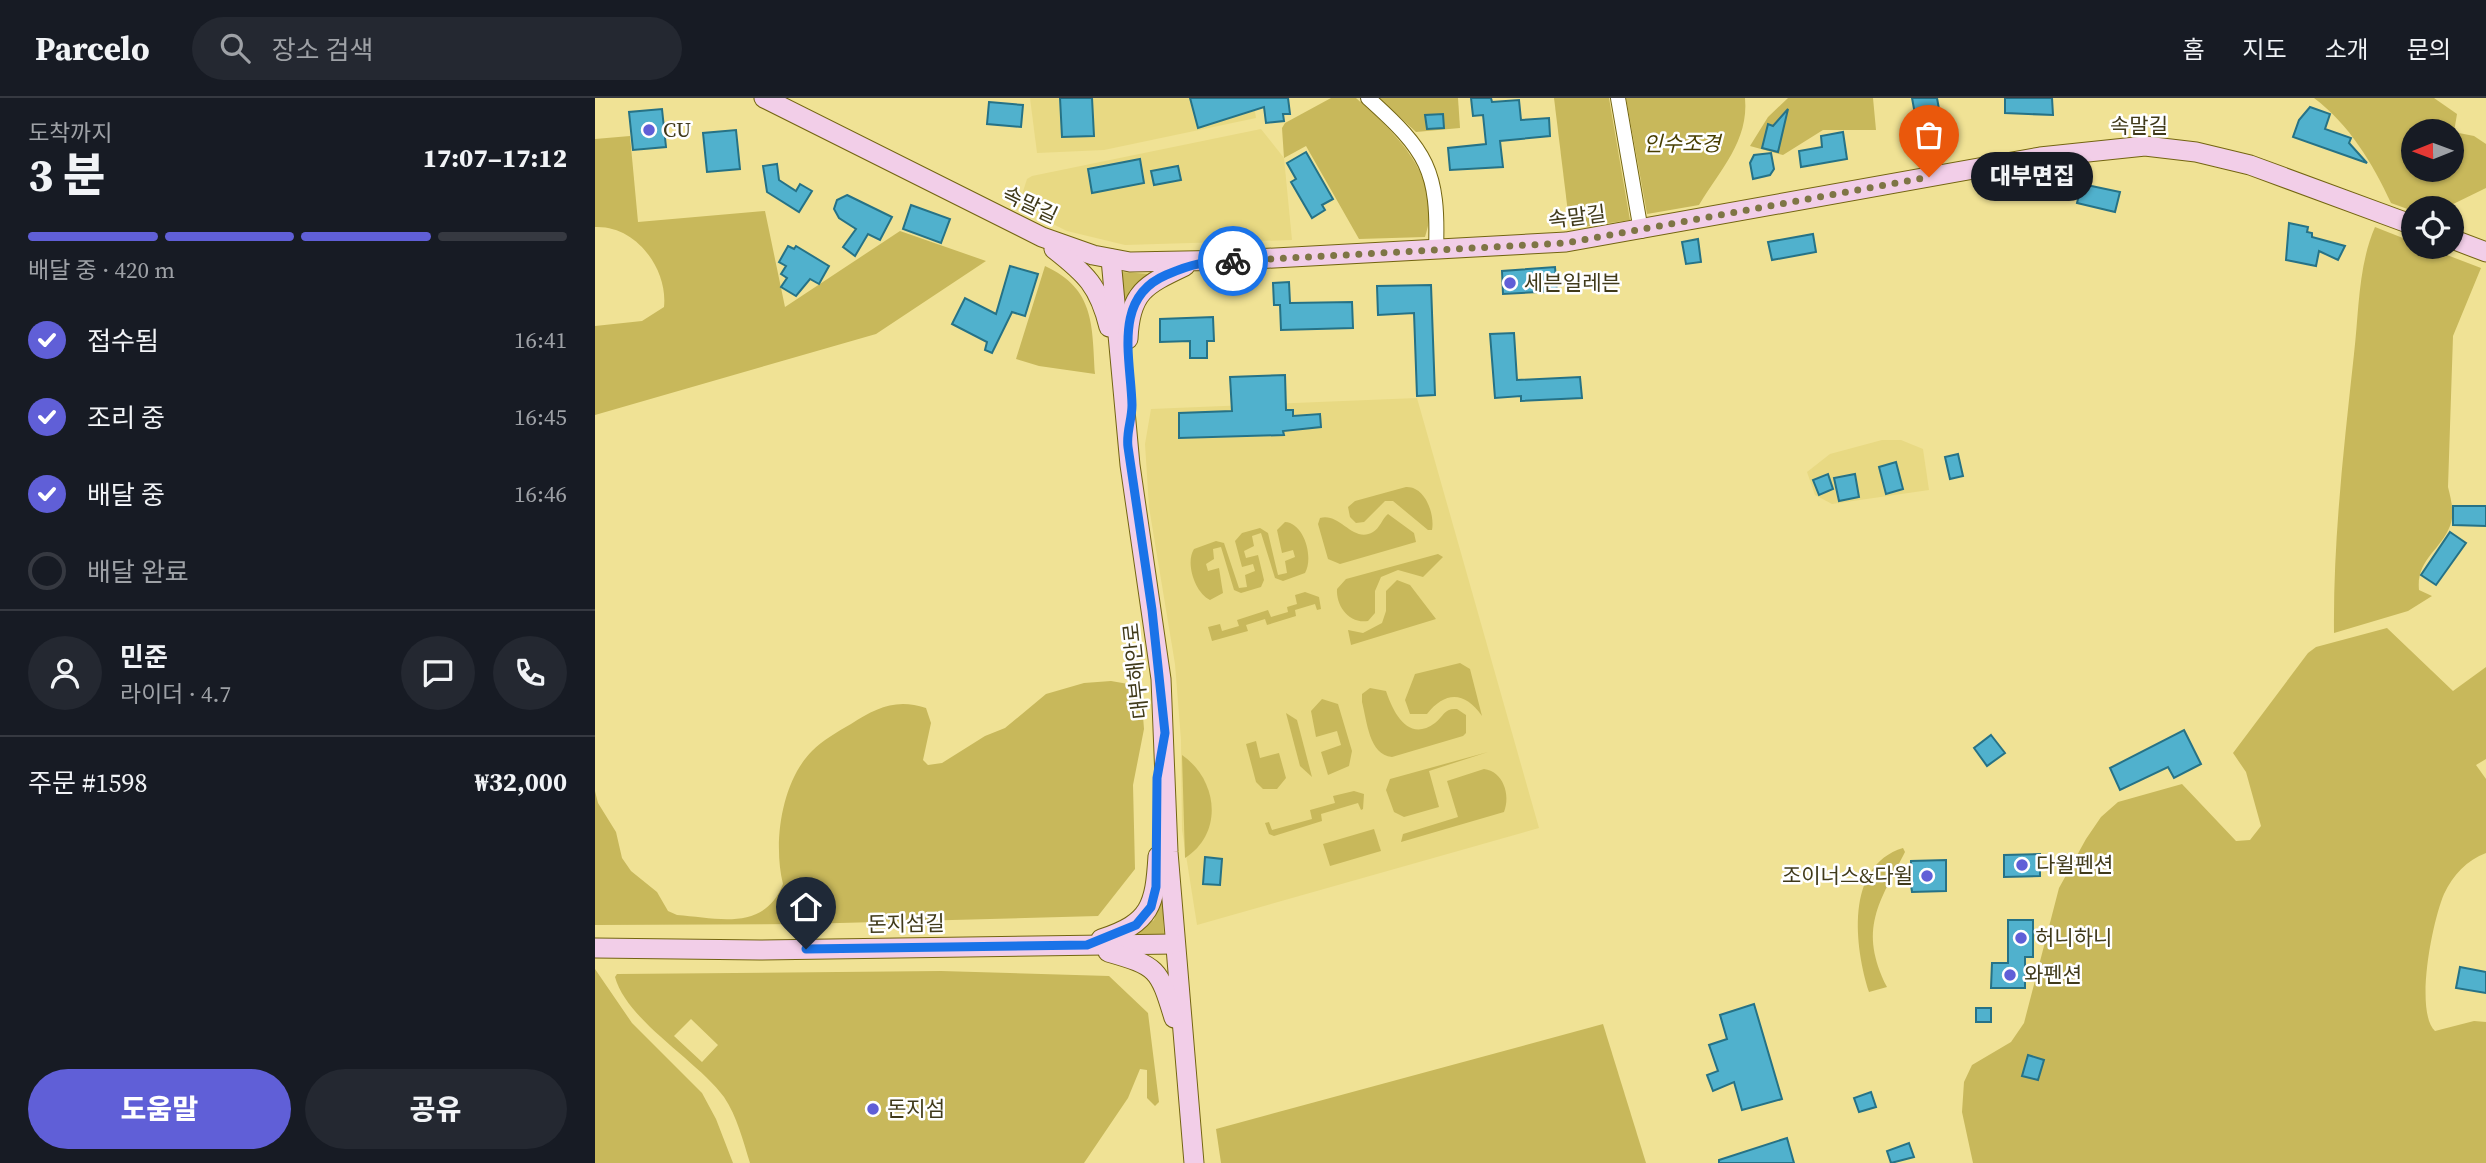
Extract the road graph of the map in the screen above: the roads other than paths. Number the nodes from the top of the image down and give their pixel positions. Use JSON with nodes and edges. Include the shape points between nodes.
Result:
{"nodes":[{"id":1,"x":764,"y":98,"type":"edge"},
{"id":2,"x":1368,"y":98,"type":"edge"},
{"id":3,"x":1618,"y":98,"type":"edge"},
{"id":4,"x":2401,"y":221,"type":"edge"},
{"id":5,"x":1641,"y":231,"type":"junction"},
{"id":6,"x":1042,"y":237,"type":"junction"},
{"id":7,"x":2464,"y":244,"type":"edge"},
{"id":8,"x":1436,"y":250,"type":"junction"},
{"id":9,"x":2486,"y":252,"type":"edge"},
{"id":10,"x":1111,"y":259,"type":"junction"},
{"id":11,"x":1193,"y":262,"type":"junction"},
{"id":12,"x":1126,"y":430,"type":"junction"},
{"id":13,"x":1129,"y":465,"type":"junction"},
{"id":14,"x":1165,"y":733,"type":"junction"},
{"id":15,"x":1175,"y":944,"type":"junction"},
{"id":16,"x":1087,"y":945,"type":"junction"},
{"id":17,"x":595,"y":948,"type":"edge"},
{"id":18,"x":1185,"y":1056,"type":"junction"},
{"id":19,"x":1194,"y":1163,"type":"edge"}],
"edges":[{"from":1,"to":6,"type":"street","name":"속말길"},
{"from":2,"to":8,"type":"street","via":[[1405,132],[1432,175]]},
{"from":3,"to":5,"type":"street"},
{"from":4,"to":5,"type":"street","name":"속말길","via":[[2250,165],[2145,146],[2040,157]]},
{"from":5,"to":8,"type":"street","name":"속말길","via":[[1566,243]]},
{"from":6,"to":10,"type":"street","name":"속말길"},
{"from":6,"to":13,"type":"street","via":[[1081,269],[1100,297],[1110,336],[1120,448]]},
{"from":7,"to":9,"type":"street"},
{"from":8,"to":11,"type":"street","name":"속말길"},
{"from":10,"to":11,"type":"street","name":"속말길"},
{"from":10,"to":12,"type":"street","name":"대부해안로"},
{"from":11,"to":12,"type":"street","via":[[1151,283],[1131,309],[1132,407]]},
{"from":12,"to":13,"type":"street","name":"대부해안로"},
{"from":13,"to":14,"type":"street","name":"대부해안로"},
{"from":14,"to":15,"type":"street","name":"대부해안로"},
{"from":14,"to":16,"type":"street","via":[[1157,778],[1159,853],[1154,898],[1136,925]]},
{"from":15,"to":16,"type":"street","name":"돈지섬길"},
{"from":15,"to":18,"type":"street","name":"대부해안로"},
{"from":16,"to":17,"type":"street","name":"돈지섬길"},
{"from":16,"to":18,"type":"street","via":[[1141,961],[1155,971]]},
{"from":18,"to":19,"type":"street","name":"대부해안로"}]}
